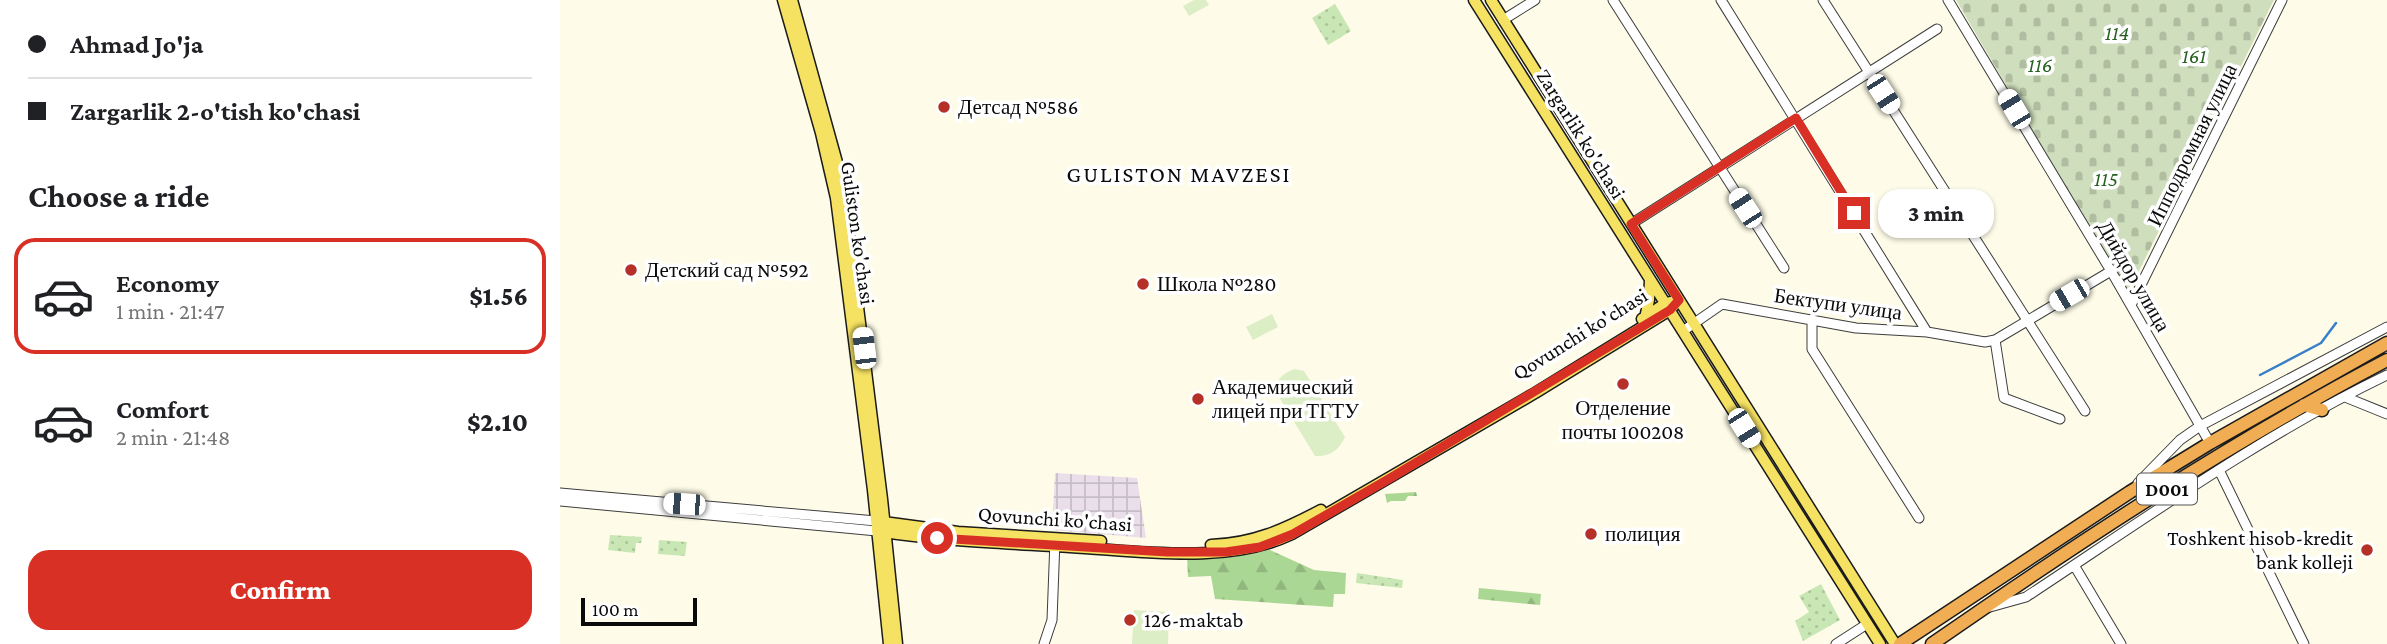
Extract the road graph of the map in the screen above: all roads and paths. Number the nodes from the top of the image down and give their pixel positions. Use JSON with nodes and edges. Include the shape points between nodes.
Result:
{"nodes":[{"id":1,"x":783,"y":0,"type":"edge"},
{"id":2,"x":792,"y":0,"type":"edge"},
{"id":3,"x":1474,"y":0,"type":"edge"},
{"id":4,"x":1491,"y":0,"type":"edge"},
{"id":5,"x":1535,"y":0,"type":"edge"},
{"id":6,"x":1613,"y":0,"type":"edge"},
{"id":7,"x":1721,"y":0,"type":"edge"},
{"id":8,"x":1823,"y":0,"type":"edge"},
{"id":9,"x":1948,"y":0,"type":"edge"},
{"id":10,"x":2282,"y":0,"type":"edge"},
{"id":11,"x":1503,"y":20,"type":"junction"},
{"id":12,"x":1491,"y":28,"type":"junction"},
{"id":13,"x":1937,"y":29,"type":"dead end"},
{"id":14,"x":1869,"y":72,"type":"junction"},
{"id":15,"x":1796,"y":118,"type":"junction"},
{"id":16,"x":1719,"y":168,"type":"junction"},
{"id":17,"x":1631,"y":224,"type":"junction"},
{"id":18,"x":1620,"y":231,"type":"junction"},
{"id":19,"x":1784,"y":268,"type":"dead end"},
{"id":20,"x":2111,"y":271,"type":"junction"},
{"id":21,"x":1650,"y":277,"type":"junction"},
{"id":22,"x":1679,"y":300,"type":"junction"},
{"id":23,"x":2131,"y":305,"type":"junction"},
{"id":24,"x":1668,"y":307,"type":"junction"},
{"id":25,"x":1645,"y":318,"type":"junction"},
{"id":26,"x":1812,"y":319,"type":"junction"},
{"id":27,"x":2026,"y":319,"type":"junction"},
{"id":28,"x":1694,"y":323,"type":"junction"},
{"id":29,"x":2387,"y":327,"type":"edge"},
{"id":30,"x":1683,"y":331,"type":"junction"},
{"id":31,"x":1927,"y":332,"type":"junction"},
{"id":32,"x":1995,"y":340,"type":"junction"},
{"id":33,"x":2387,"y":343,"type":"edge"},
{"id":34,"x":2387,"y":360,"type":"edge"},
{"id":35,"x":2387,"y":375,"type":"edge"},
{"id":36,"x":2345,"y":397,"type":"junction"},
{"id":37,"x":2304,"y":405,"type":"junction"},
{"id":38,"x":2322,"y":410,"type":"junction"},
{"id":39,"x":2085,"y":411,"type":"dead end"},
{"id":40,"x":2387,"y":414,"type":"edge"},
{"id":41,"x":2060,"y":419,"type":"dead end"},
{"id":42,"x":2200,"y":426,"type":"junction"},
{"id":43,"x":2210,"y":443,"type":"junction"},
{"id":44,"x":2218,"y":457,"type":"junction"},
{"id":45,"x":2219,"y":470,"type":"junction"},
{"id":46,"x":2130,"y":492,"type":"junction"},
{"id":47,"x":560,"y":493,"type":"edge"},
{"id":48,"x":560,"y":501,"type":"edge"},
{"id":49,"x":1919,"y":518,"type":"dead end"},
{"id":50,"x":881,"y":527,"type":"junction"},
{"id":51,"x":1055,"y":542,"type":"junction"},
{"id":52,"x":2021,"y":562,"type":"junction"},
{"id":53,"x":2074,"y":565,"type":"junction"},
{"id":54,"x":2032,"y":576,"type":"junction"},
{"id":55,"x":1982,"y":610,"type":"junction"},
{"id":56,"x":1867,"y":624,"type":"junction"},
{"id":57,"x":1960,"y":625,"type":"junction"},
{"id":58,"x":889,"y":644,"type":"edge"},
{"id":59,"x":897,"y":644,"type":"edge"},
{"id":60,"x":1044,"y":644,"type":"edge"},
{"id":61,"x":1836,"y":644,"type":"edge"},
{"id":62,"x":1880,"y":644,"type":"edge"},
{"id":63,"x":1898,"y":644,"type":"edge"},
{"id":64,"x":1932,"y":644,"type":"edge"},
{"id":65,"x":1948,"y":644,"type":"edge"},
{"id":66,"x":2121,"y":644,"type":"edge"},
{"id":67,"x":2304,"y":644,"type":"edge"}],
"edges":[{"from":1,"to":50,"type":"main road","name":"Guliston ko'chasi","via":[[836,198]]},
{"from":2,"to":50,"type":"main road","name":"Guliston ko'chasi","via":[[844,195]]},
{"from":3,"to":12,"type":"main road","name":"Zargarlik ko'chasi"},
{"from":4,"to":11,"type":"main road","name":"Zargarlik ko'chasi"},
{"from":5,"to":11,"type":"street"},
{"from":6,"to":16,"type":"street"},
{"from":7,"to":15,"type":"street"},
{"from":8,"to":14,"type":"street"},
{"from":9,"to":20,"type":"street","name":"Дийдор улица"},
{"from":10,"to":23,"type":"street","name":"Ипподромная улица"},
{"from":11,"to":12,"type":"main road"},
{"from":11,"to":17,"type":"main road","name":"Zargarlik ko'chasi"},
{"from":12,"to":18,"type":"main road","name":"Zargarlik ko'chasi"},
{"from":13,"to":14,"type":"street"},
{"from":14,"to":15,"type":"street"},
{"from":14,"to":27,"type":"street"},
{"from":15,"to":16,"type":"street"},
{"from":15,"to":31,"type":"street"},
{"from":16,"to":17,"type":"street"},
{"from":16,"to":19,"type":"street"},
{"from":17,"to":18,"type":"main road"},
{"from":17,"to":22,"type":"main road","name":"Zargarlik ko'chasi"},
{"from":18,"to":21,"type":"main road","name":"Zargarlik ko'chasi"},
{"from":20,"to":23,"type":"street","name":"Дийдор улица"},
{"from":20,"to":27,"type":"street"},
{"from":21,"to":24,"type":"main road","name":"Zargarlik ko'chasi"},
{"from":21,"to":25,"type":"main road"},
{"from":22,"to":24,"type":"main road","name":"Qovunchi ko'chasi"},
{"from":22,"to":28,"type":"main road","name":"Zargarlik ko'chasi"},
{"from":23,"to":42,"type":"street","name":"Дийдор улица"},
{"from":24,"to":25,"type":"main road","name":"Qovunchi ko'chasi"},
{"from":24,"to":30,"type":"main road","name":"Zargarlik ko'chasi"},
{"from":24,"to":51,"type":"main road","name":"Qovunchi ko'chasi","via":[[1478,426],[1275,543],[1226,552],[1167,552]]},
{"from":25,"to":51,"type":"main road","name":"Qovunchi ko'chasi","via":[[1384,475],[1269,536],[1220,545]]},
{"from":26,"to":28,"type":"street","name":"Бектупи улица","via":[[1722,304]]},
{"from":26,"to":31,"type":"street","name":"Бектупи улица"},
{"from":26,"to":49,"type":"street","via":[[1812,349]]},
{"from":27,"to":32,"type":"street"},
{"from":27,"to":39,"type":"street"},
{"from":28,"to":30,"type":"street","name":"Бектупи улица"},
{"from":28,"to":63,"type":"main road","name":"Zargarlik ko'chasi"},
{"from":29,"to":42,"type":"street"},
{"from":30,"to":56,"type":"main road","name":"Zargarlik ko'chasi"},
{"from":31,"to":32,"type":"street","name":"Бектупи улица"},
{"from":32,"to":41,"type":"street","via":[[2004,398]]},
{"from":33,"to":43,"type":"highway","number":"D001"},
{"from":34,"to":37,"type":"highway","number":"D001"},
{"from":35,"to":36,"type":"street"},
{"from":36,"to":38,"type":"street"},
{"from":36,"to":40,"type":"street"},
{"from":37,"to":38,"type":"highway"},
{"from":37,"to":44,"type":"highway","number":"D001"},
{"from":38,"to":45,"type":"street"},
{"from":42,"to":43,"type":"street","name":"Дийдор улица"},
{"from":42,"to":46,"type":"street","via":[[2180,440]]},
{"from":43,"to":44,"type":"highway"},
{"from":43,"to":46,"type":"highway","number":"D001"},
{"from":44,"to":54,"type":"highway","number":"D001"},
{"from":45,"to":53,"type":"street"},
{"from":45,"to":67,"type":"street"},
{"from":46,"to":52,"type":"highway","number":"D001"},
{"from":47,"to":50,"type":"street","name":"Qovunchi ko'chasi"},
{"from":48,"to":50,"type":"street","name":"Qovunchi ko'chasi"},
{"from":50,"to":51,"type":"main road","name":"Qovunchi ko'chasi"},
{"from":50,"to":58,"type":"main road","name":"Guliston ko'chasi"},
{"from":50,"to":59,"type":"main road","name":"Guliston ko'chasi"},
{"from":51,"to":60,"type":"street","via":[[1052,620]]},
{"from":52,"to":54,"type":"highway"},
{"from":52,"to":63,"type":"highway","number":"D001"},
{"from":53,"to":55,"type":"street","via":[[2026,597]]},
{"from":53,"to":66,"type":"street"},
{"from":54,"to":55,"type":"highway","number":"D001"},
{"from":55,"to":57,"type":"highway","number":"D001"},
{"from":56,"to":61,"type":"street"},
{"from":56,"to":62,"type":"main road","name":"Zargarlik ko'chasi"},
{"from":57,"to":64,"type":"highway","number":"D001"},
{"from":57,"to":65,"type":"highway"}]}
